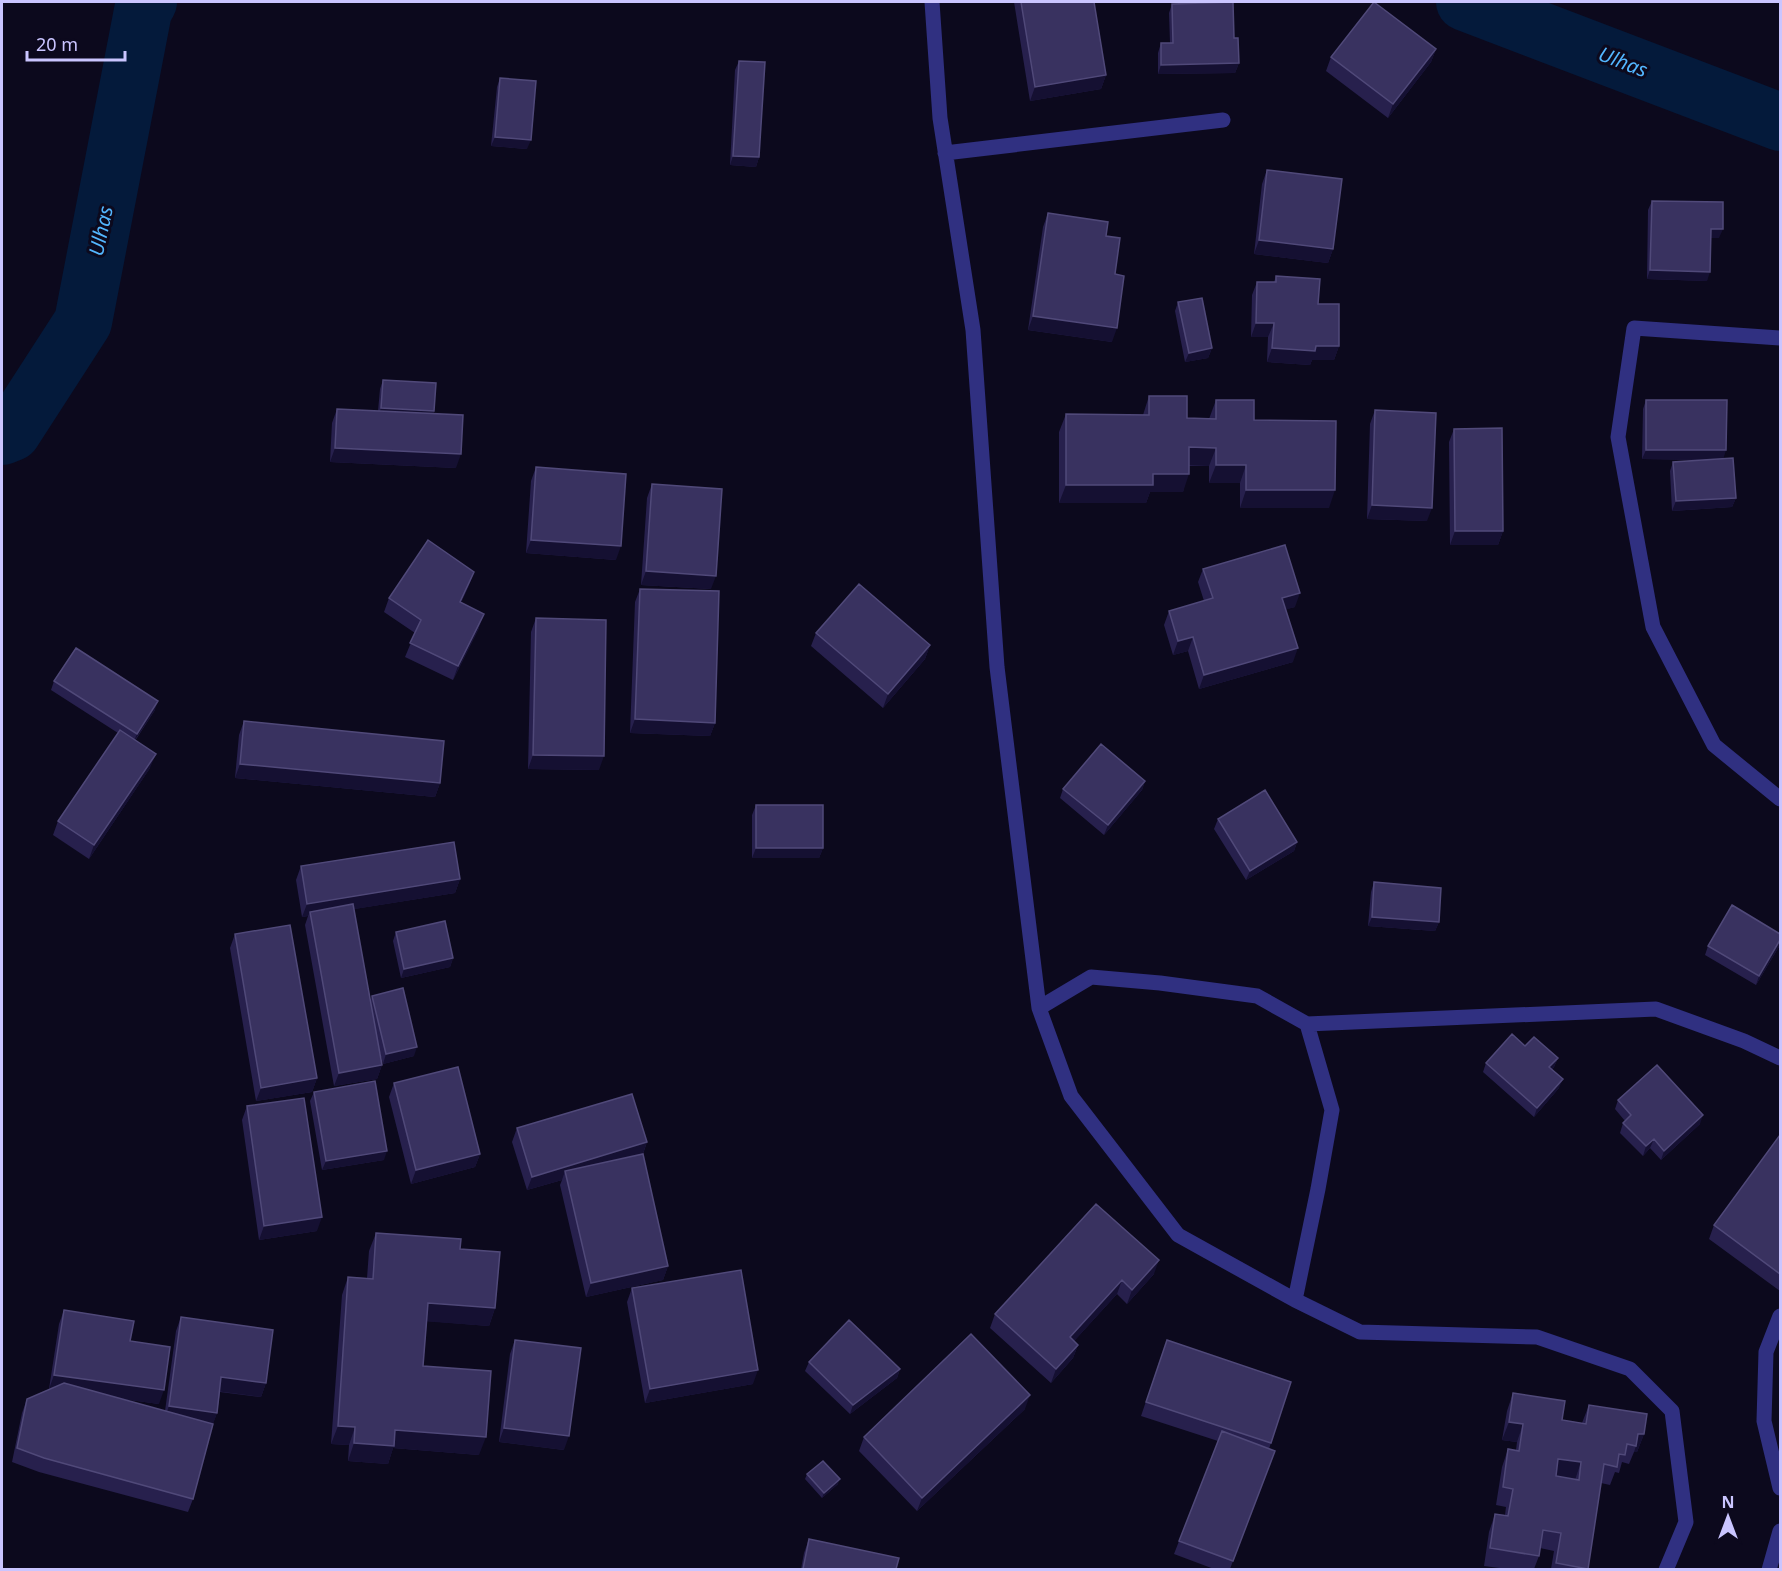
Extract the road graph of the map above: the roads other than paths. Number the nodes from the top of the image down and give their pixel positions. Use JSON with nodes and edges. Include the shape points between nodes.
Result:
{"nodes":[{"id":1,"x":932,"y":2,"type":"edge"},
{"id":2,"x":1223,"y":120,"type":"dead end"},
{"id":3,"x":945,"y":153,"type":"junction"},
{"id":4,"x":1780,"y":338,"type":"edge"},
{"id":5,"x":1780,"y":799,"type":"edge"},
{"id":6,"x":1039,"y":1008,"type":"junction"},
{"id":7,"x":1307,"y":1024,"type":"junction"},
{"id":8,"x":1780,"y":1058,"type":"edge"},
{"id":9,"x":1294,"y":1300,"type":"junction"},
{"id":10,"x":1780,"y":1316,"type":"edge"},
{"id":11,"x":1780,"y":1488,"type":"edge"},
{"id":12,"x":1780,"y":1531,"type":"edge"},
{"id":13,"x":1666,"y":1569,"type":"edge"},
{"id":14,"x":1768,"y":1569,"type":"edge"}],
"edges":[{"from":1,"to":3,"type":"street"},
{"from":2,"to":3,"type":"street"},
{"from":3,"to":6,"type":"street","via":[[973,330],[996,667]]},
{"from":4,"to":5,"type":"street","via":[[1634,328],[1618,436],[1653,627],[1714,745]]},
{"from":6,"to":7,"type":"street","via":[[1091,977],[1257,996]]},
{"from":6,"to":9,"type":"street","via":[[1071,1096],[1178,1235]]},
{"from":7,"to":8,"type":"street","via":[[1656,1009]]},
{"from":7,"to":9,"type":"street","via":[[1332,1110]]},
{"from":9,"to":13,"type":"street","via":[[1360,1332],[1537,1337],[1630,1369],[1672,1411],[1686,1522]]},
{"from":10,"to":11,"type":"street","via":[[1766,1352],[1764,1421]]},
{"from":12,"to":14,"type":"street"}]}
